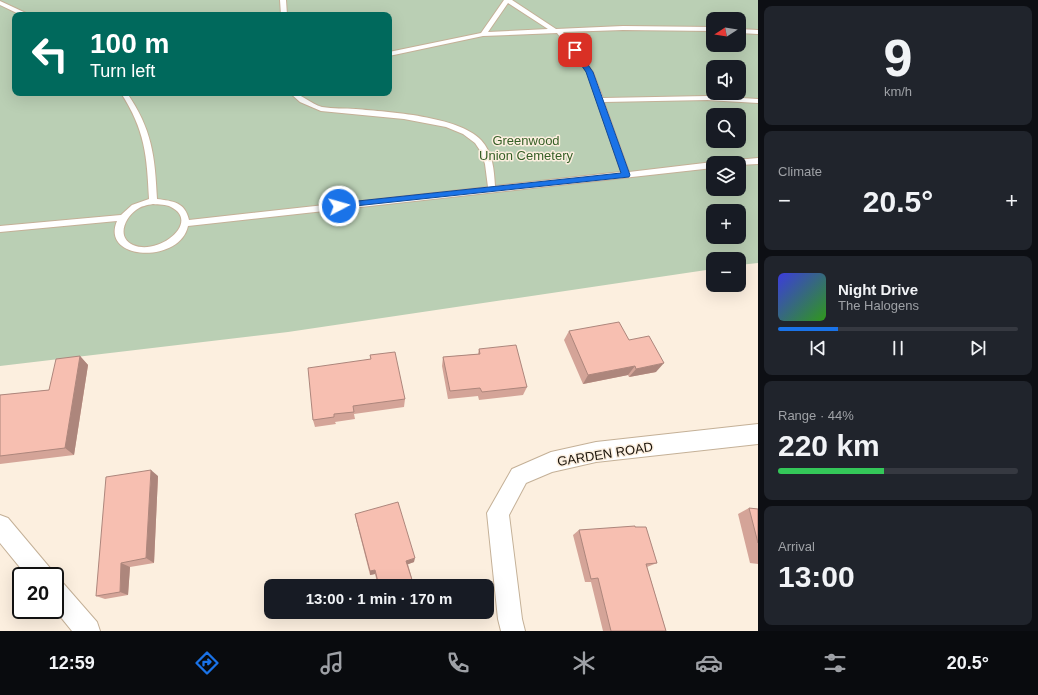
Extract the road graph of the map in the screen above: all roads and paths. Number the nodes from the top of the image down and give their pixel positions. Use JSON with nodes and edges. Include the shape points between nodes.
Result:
{"nodes":[{"id":1,"x":283,"y":0,"type":"edge"},
{"id":2,"x":508,"y":0,"type":"edge"},
{"id":3,"x":0,"y":3,"type":"edge"},
{"id":4,"x":20,"y":12,"type":"edge"},
{"id":5,"x":284,"y":12,"type":"edge"},
{"id":6,"x":706,"y":29,"type":"edge"},
{"id":7,"x":557,"y":31,"type":"junction"},
{"id":8,"x":746,"y":31,"type":"edge"},
{"id":9,"x":758,"y":32,"type":"edge"},
{"id":10,"x":483,"y":34,"type":"junction"},
{"id":11,"x":392,"y":53,"type":"edge"},
{"id":12,"x":126,"y":96,"type":"edge"},
{"id":13,"x":297,"y":96,"type":"edge"},
{"id":14,"x":600,"y":100,"type":"junction"},
{"id":15,"x":758,"y":101,"type":"edge"},
{"id":16,"x":758,"y":161,"type":"edge"},
{"id":17,"x":746,"y":162,"type":"edge"},
{"id":18,"x":706,"y":167,"type":"edge"},
{"id":19,"x":626,"y":175,"type":"junction"},
{"id":20,"x":492,"y":190,"type":"junction"},
{"id":21,"x":153,"y":201,"type":"junction"},
{"id":22,"x":123,"y":218,"type":"junction"},
{"id":23,"x":186,"y":223,"type":"junction"},
{"id":24,"x":0,"y":229,"type":"edge"},
{"id":25,"x":758,"y":434,"type":"edge"},
{"id":26,"x":0,"y":526,"type":"edge"},
{"id":27,"x":34,"y":567,"type":"edge"},
{"id":28,"x":64,"y":602,"type":"edge"},
{"id":29,"x":88,"y":631,"type":"edge"},
{"id":30,"x":513,"y":631,"type":"edge"}],
"edges":[{"from":1,"to":5,"type":"lane"},
{"from":2,"to":7,"type":"lane"},
{"from":2,"to":10,"type":"lane"},
{"from":3,"to":4,"type":"lane"},
{"from":6,"to":7,"type":"lane","via":[[622,28]]},
{"from":7,"to":10,"type":"lane"},
{"from":7,"to":14,"type":"lane","via":[[590,72]]},
{"from":8,"to":9,"type":"lane"},
{"from":10,"to":11,"type":"lane"},
{"from":12,"to":21,"type":"lane","via":[[138,114],[148,141]]},
{"from":13,"to":20,"type":"lane","via":[[321,108],[414,118],[454,126],[467,132],[485,151]]},
{"from":14,"to":15,"type":"lane","via":[[708,98]]},
{"from":14,"to":19,"type":"lane"},
{"from":16,"to":17,"type":"lane"},
{"from":18,"to":19,"type":"lane"},
{"from":19,"to":20,"type":"lane"},
{"from":20,"to":23,"type":"lane"},
{"from":21,"to":22,"type":"lane","via":[[133,208]]},
{"from":21,"to":23,"type":"lane","via":[[168,202],[181,208]]},
{"from":22,"to":23,"type":"lane","via":[[118,231],[120,238],[125,245],[143,251],[155,250],[176,240]]},
{"from":22,"to":24,"type":"lane"},
{"from":25,"to":30,"type":"street","name":"GARDEN ROAD","via":[[596,452],[551,462],[519,476],[498,513]]},
{"from":26,"to":27,"type":"street"},
{"from":28,"to":29,"type":"street"}]}
